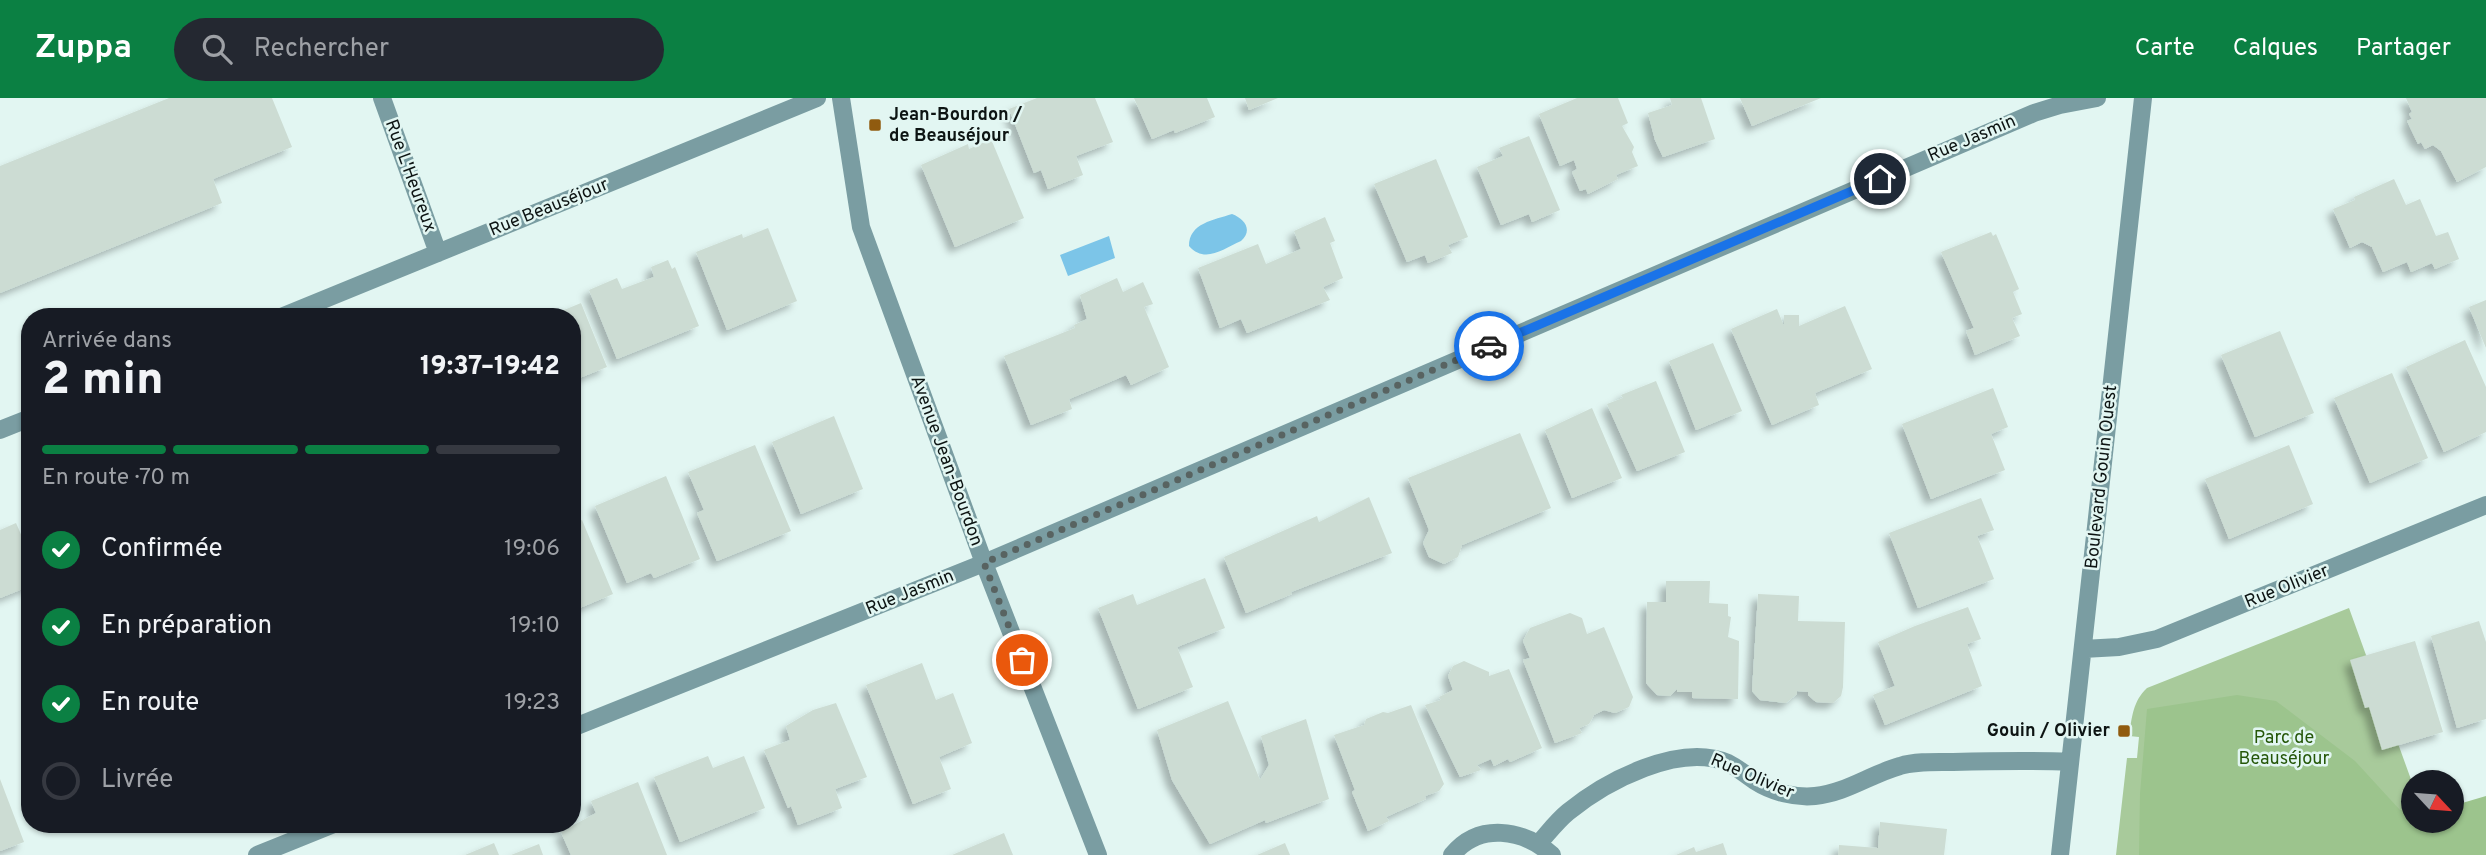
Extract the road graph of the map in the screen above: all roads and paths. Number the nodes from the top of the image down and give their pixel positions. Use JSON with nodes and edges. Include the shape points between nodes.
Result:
{"nodes":[{"id":1,"x":382,"y":98,"type":"edge"},
{"id":2,"x":817,"y":98,"type":"edge"},
{"id":3,"x":841,"y":98,"type":"edge"},
{"id":4,"x":2097,"y":98,"type":"edge"},
{"id":5,"x":2143,"y":98,"type":"edge"},
{"id":6,"x":438,"y":253,"type":"junction"},
{"id":7,"x":303,"y":308,"type":"edge"},
{"id":8,"x":21,"y":422,"type":"edge"},
{"id":9,"x":0,"y":430,"type":"edge"},
{"id":10,"x":2486,"y":506,"type":"edge"},
{"id":11,"x":984,"y":563,"type":"junction"},
{"id":12,"x":2083,"y":649,"type":"junction"},
{"id":13,"x":581,"y":724,"type":"edge"},
{"id":14,"x":2070,"y":762,"type":"junction"},
{"id":15,"x":312,"y":833,"type":"edge"},
{"id":16,"x":1545,"y":849,"type":"edge"},
{"id":17,"x":257,"y":855,"type":"edge"},
{"id":18,"x":1098,"y":855,"type":"edge"},
{"id":19,"x":1452,"y":855,"type":"edge"},
{"id":20,"x":2060,"y":855,"type":"edge"}],
"edges":[{"from":1,"to":6,"type":"street","name":"Rue L'Heureux"},
{"from":2,"to":6,"type":"street","name":"Rue Beauséjour"},
{"from":3,"to":11,"type":"street","name":"Avenue Jean-Bourdon","via":[[861,227]]},
{"from":4,"to":11,"type":"street","name":"Rue Jasmin","via":[[2034,113]]},
{"from":5,"to":12,"type":"street","name":"Boulevard Gouin Ouest"},
{"from":6,"to":7,"type":"street","name":"Rue Beauséjour"},
{"from":8,"to":9,"type":"street"},
{"from":10,"to":12,"type":"street","name":"Rue Olivier","via":[[2157,639]]},
{"from":11,"to":13,"type":"street","name":"Rue Jasmin"},
{"from":11,"to":18,"type":"street","name":"Avenue Jean-Bourdon"},
{"from":12,"to":14,"type":"street","name":"Boulevard Gouin Ouest"},
{"from":14,"to":16,"type":"street","name":"Rue Olivier","via":[[1915,763],[1832,793],[1799,797],[1763,786],[1720,760],[1676,758],[1585,799],[1566,814]]},
{"from":14,"to":20,"type":"street","name":"Boulevard Gouin Ouest"},
{"from":15,"to":17,"type":"street"},
{"from":16,"to":19,"type":"street","name":"Rue Olivier","via":[[1519,835],[1497,832],[1475,838]]}]}
